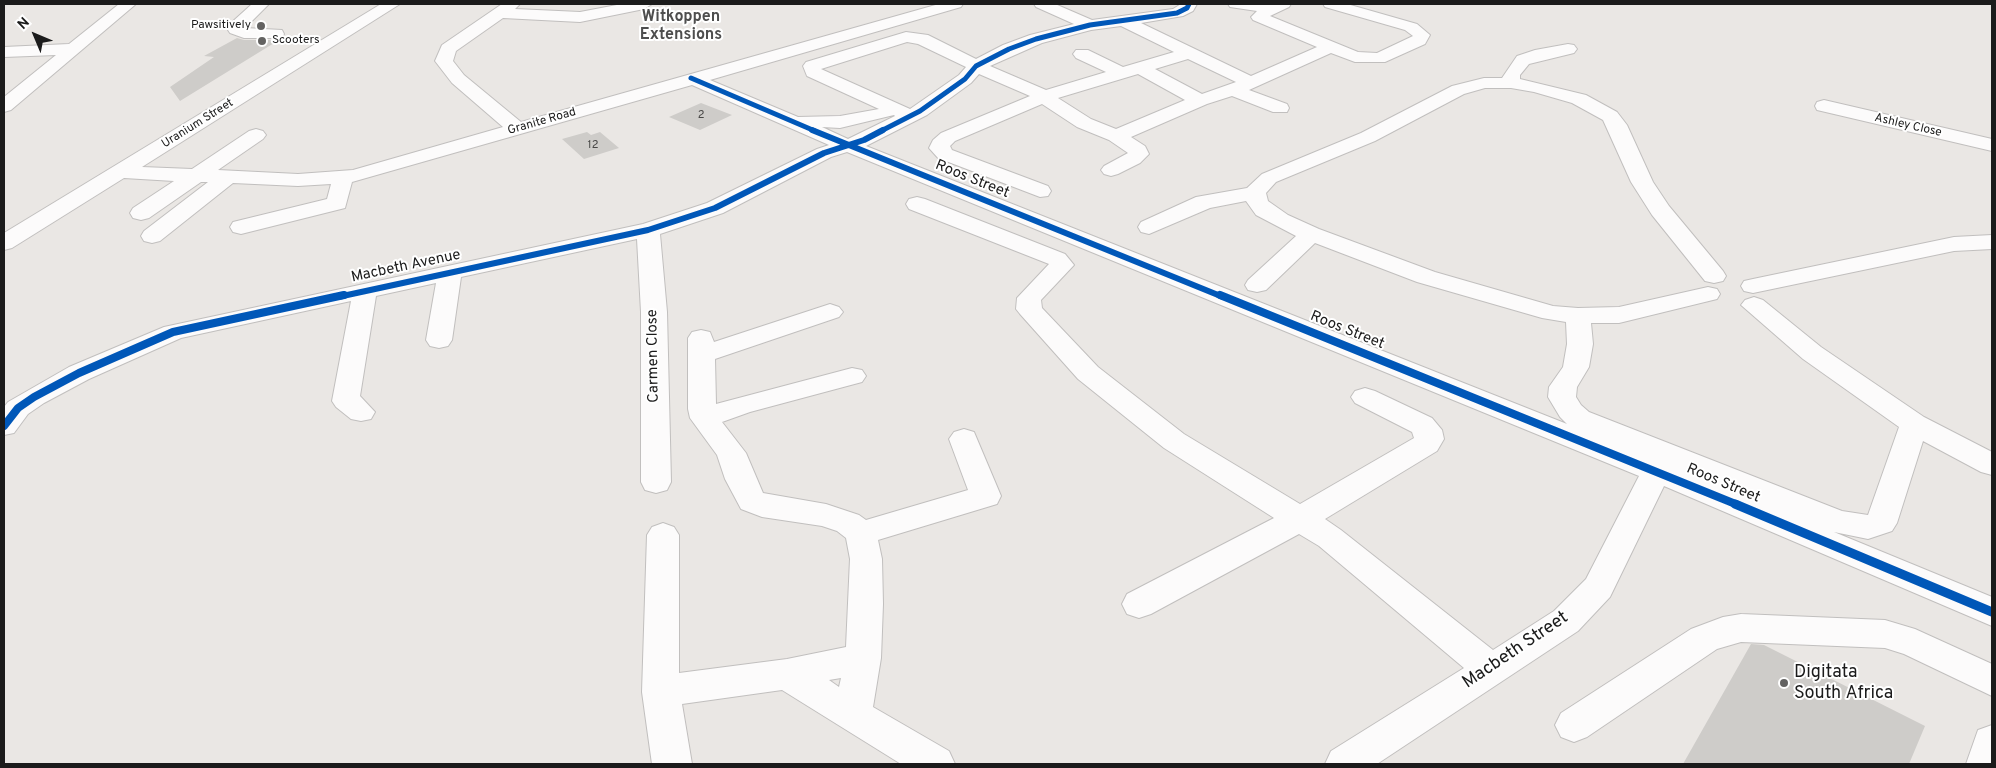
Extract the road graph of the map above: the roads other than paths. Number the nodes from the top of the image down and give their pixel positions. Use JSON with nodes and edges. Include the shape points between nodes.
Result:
{"nodes":[{"id":1,"x":128,"y":4,"type":"edge"},
{"id":2,"x":261,"y":4,"type":"edge"},
{"id":3,"x":392,"y":4,"type":"edge"},
{"id":4,"x":644,"y":4,"type":"edge"},
{"id":5,"x":955,"y":4,"type":"edge"},
{"id":6,"x":1042,"y":4,"type":"edge"},
{"id":7,"x":1189,"y":4,"type":"edge"},
{"id":8,"x":1236,"y":4,"type":"edge"},
{"id":9,"x":1331,"y":4,"type":"edge"},
{"id":10,"x":1277,"y":6,"type":"edge"},
{"id":11,"x":506,"y":8,"type":"edge"},
{"id":12,"x":1126,"y":22,"type":"junction"},
{"id":13,"x":1090,"y":25,"type":"junction"},
{"id":14,"x":276,"y":34,"type":"dead end"},
{"id":15,"x":1331,"y":47,"type":"junction"},
{"id":16,"x":73,"y":48,"type":"junction"},
{"id":17,"x":1568,"y":49,"type":"dead end"},
{"id":18,"x":4,"y":52,"type":"edge"},
{"id":19,"x":1189,"y":53,"type":"junction"},
{"id":20,"x":1082,"y":54,"type":"dead end"},
{"id":21,"x":1138,"y":67,"type":"junction"},
{"id":22,"x":973,"y":70,"type":"junction"},
{"id":23,"x":1119,"y":72,"type":"junction"},
{"id":24,"x":691,"y":78,"type":"junction"},
{"id":25,"x":1511,"y":83,"type":"junction"},
{"id":26,"x":1242,"y":86,"type":"junction"},
{"id":27,"x":1045,"y":96,"type":"junction"},
{"id":28,"x":1200,"y":100,"type":"junction"},
{"id":29,"x":4,"y":106,"type":"edge"},
{"id":30,"x":1824,"y":106,"type":"dead end"},
{"id":31,"x":1280,"y":108,"type":"dead end"},
{"id":32,"x":898,"y":112,"type":"junction"},
{"id":33,"x":786,"y":118,"type":"junction"},
{"id":34,"x":517,"y":129,"type":"junction"},
{"id":35,"x":256,"y":136,"type":"dead end"},
{"id":36,"x":1116,"y":136,"type":"junction"},
{"id":37,"x":1992,"y":145,"type":"edge"},
{"id":38,"x":838,"y":147,"type":"junction"},
{"id":39,"x":1111,"y":170,"type":"dead end"},
{"id":40,"x":121,"y":172,"type":"junction"},
{"id":41,"x":199,"y":176,"type":"junction"},
{"id":42,"x":228,"y":177,"type":"junction"},
{"id":43,"x":343,"y":177,"type":"junction"},
{"id":44,"x":1040,"y":192,"type":"dead end"},
{"id":45,"x":1255,"y":193,"type":"junction"},
{"id":46,"x":917,"y":204,"type":"dead end"},
{"id":47,"x":141,"y":213,"type":"dead end"},
{"id":48,"x":241,"y":227,"type":"dead end"},
{"id":49,"x":1149,"y":227,"type":"dead end"},
{"id":50,"x":648,"y":230,"type":"junction"},
{"id":51,"x":1311,"y":234,"type":"junction"},
{"id":52,"x":152,"y":236,"type":"dead end"},
{"id":53,"x":1992,"y":242,"type":"edge"},
{"id":54,"x":4,"y":243,"type":"edge"},
{"id":55,"x":450,"y":272,"type":"junction"},
{"id":56,"x":1257,"y":284,"type":"dead end"},
{"id":57,"x":1711,"y":285,"type":"junction"},
{"id":58,"x":366,"y":290,"type":"junction"},
{"id":59,"x":1753,"y":296,"type":"junction"},
{"id":60,"x":830,"y":312,"type":"dead end"},
{"id":61,"x":1578,"y":316,"type":"junction"},
{"id":62,"x":439,"y":340,"type":"dead end"},
{"id":63,"x":852,"y":376,"type":"dead end"},
{"id":64,"x":1365,"y":397,"type":"dead end"},
{"id":65,"x":361,"y":412,"type":"dead end"},
{"id":66,"x":704,"y":418,"type":"junction"},
{"id":67,"x":1914,"y":424,"type":"junction"},
{"id":68,"x":4,"y":426,"type":"edge"},
{"id":69,"x":964,"y":439,"type":"dead end"},
{"id":70,"x":1992,"y":465,"type":"edge"},
{"id":71,"x":1656,"y":471,"type":"junction"},
{"id":72,"x":656,"y":482,"type":"dead end"},
{"id":73,"x":1300,"y":519,"type":"junction"},
{"id":74,"x":861,"y":533,"type":"junction"},
{"id":75,"x":663,"y":535,"type":"dead end"},
{"id":76,"x":1139,"y":604,"type":"dead end"},
{"id":77,"x":1992,"y":612,"type":"edge"},
{"id":78,"x":862,"y":658,"type":"junction"},
{"id":79,"x":1491,"y":669,"type":"junction"},
{"id":80,"x":787,"y":674,"type":"junction"},
{"id":81,"x":1992,"y":681,"type":"edge"},
{"id":82,"x":661,"y":692,"type":"junction"},
{"id":83,"x":853,"y":714,"type":"junction"},
{"id":84,"x":1574,"y":725,"type":"dead end"},
{"id":85,"x":1992,"y":742,"type":"edge"},
{"id":86,"x":672,"y":764,"type":"edge"},
{"id":87,"x":935,"y":764,"type":"edge"},
{"id":88,"x":1345,"y":764,"type":"edge"},
{"id":89,"x":1986,"y":764,"type":"edge"}],
"edges":[{"from":1,"to":16,"type":"street"},
{"from":2,"to":14,"type":"street","via":[[236,30]]},
{"from":3,"to":40,"type":"street","name":"Uranium Street","via":[[325,39]]},
{"from":4,"to":11,"type":"street","via":[[580,17]]},
{"from":5,"to":24,"type":"street","name":"Granite Road"},
{"from":6,"to":13,"type":"street"},
{"from":7,"to":12,"type":"street","via":[[1177,13]]},
{"from":8,"to":10,"type":"street"},
{"from":9,"to":15,"type":"street","via":[[1411,27],[1422,35],[1419,40],[1379,58],[1355,57]]},
{"from":10,"to":15,"type":"street","via":[[1259,17]]},
{"from":11,"to":34,"type":"street","via":[[448,50],[444,61],[458,79]]},
{"from":12,"to":13,"type":"street"},
{"from":12,"to":19,"type":"street"},
{"from":13,"to":22,"type":"street","via":[[1010,49]]},
{"from":15,"to":26,"type":"street"},
{"from":16,"to":18,"type":"street"},
{"from":16,"to":29,"type":"street"},
{"from":17,"to":25,"type":"street","via":[[1523,60],[1511,75]]},
{"from":19,"to":21,"type":"street"},
{"from":19,"to":26,"type":"street"},
{"from":20,"to":23,"type":"street"},
{"from":21,"to":23,"type":"street"},
{"from":21,"to":28,"type":"street"},
{"from":22,"to":27,"type":"street"},
{"from":22,"to":32,"type":"street","via":[[960,83]]},
{"from":22,"to":32,"type":"street","via":[[928,41],[912,37],[812,66],[813,72]]},
{"from":23,"to":27,"type":"street"},
{"from":24,"to":33,"type":"street","name":"Roos Street"},
{"from":24,"to":34,"type":"street","name":"Granite Road"},
{"from":25,"to":45,"type":"street","via":[[1484,83],[1458,90],[1368,137],[1269,178]]},
{"from":25,"to":57,"type":"street","via":[[1579,99],[1610,116],[1642,182]]},
{"from":26,"to":28,"type":"street"},
{"from":26,"to":31,"type":"street"},
{"from":27,"to":36,"type":"street","via":[[1084,123]]},
{"from":27,"to":44,"type":"street","via":[[948,137],[939,148],[945,154]]},
{"from":28,"to":36,"type":"street"},
{"from":30,"to":37,"type":"street","name":"Ashley Close"},
{"from":32,"to":33,"type":"street","via":[[840,122]]},
{"from":32,"to":38,"type":"street","name":"Macbeth Avenue"},
{"from":33,"to":38,"type":"street","name":"Roos Street"},
{"from":34,"to":43,"type":"street","name":"Granite Road"},
{"from":35,"to":41,"type":"street"},
{"from":36,"to":39,"type":"street","via":[[1132,144],[1139,154]]},
{"from":38,"to":50,"type":"street","name":"Macbeth Avenue","via":[[716,208]]},
{"from":38,"to":71,"type":"street","name":"Roos Street"},
{"from":40,"to":41,"type":"street","name":"Granite Road"},
{"from":40,"to":54,"type":"street","name":"Uranium Street"},
{"from":41,"to":42,"type":"street","name":"Granite Road"},
{"from":41,"to":47,"type":"street"},
{"from":42,"to":43,"type":"street","name":"Granite Road","via":[[298,180]]},
{"from":42,"to":52,"type":"street"},
{"from":43,"to":48,"type":"street","via":[[337,203]]},
{"from":45,"to":49,"type":"street","via":[[1204,202]]},
{"from":45,"to":51,"type":"street","via":[[1256,202],[1264,210]]},
{"from":46,"to":73,"type":"street","via":[[1058,259],[1062,265],[1029,298],[1029,309],[1088,373],[1174,441]]},
{"from":50,"to":55,"type":"street","name":"Macbeth Avenue"},
{"from":50,"to":72,"type":"street","name":"Carmen Close","via":[[654,312]]},
{"from":51,"to":56,"type":"street"},
{"from":51,"to":61,"type":"street","via":[[1426,277],[1551,313]]},
{"from":53,"to":59,"type":"street","via":[[1954,244]]},
{"from":55,"to":58,"type":"street","name":"Macbeth Avenue"},
{"from":55,"to":62,"type":"street"},
{"from":57,"to":59,"type":"street","via":[[1732,277]]},
{"from":57,"to":61,"type":"street","via":[[1619,315]]},
{"from":58,"to":65,"type":"street","via":[[346,396],[346,402]]},
{"from":58,"to":68,"type":"street","name":"Macbeth Avenue","via":[[173,332],[79,373],[34,397],[18,408]]},
{"from":59,"to":67,"type":"street","via":[[1812,353]]},
{"from":60,"to":66,"type":"street","via":[[701,347]]},
{"from":61,"to":67,"type":"street","via":[[1580,344],[1576,367],[1563,388],[1562,397],[1570,412],[1579,419],[1838,522],[1868,527],[1881,523]]},
{"from":63,"to":66,"type":"street","via":[[740,405]]},
{"from":64,"to":73,"type":"street","via":[[1428,430],[1427,444]]},
{"from":66,"to":74,"type":"street","via":[[731,454],[752,502],[826,515],[848,523]]},
{"from":67,"to":70,"type":"street"},
{"from":69,"to":74,"type":"street","via":[[986,496]]},
{"from":71,"to":77,"type":"street","name":"Roos Street"},
{"from":71,"to":79,"type":"street","name":"Macbeth Street","via":[[1598,588],[1566,621]]},
{"from":73,"to":76,"type":"street"},
{"from":73,"to":79,"type":"street","via":[[1330,538]]},
{"from":74,"to":78,"type":"street","via":[[866,560]]},
{"from":75,"to":82,"type":"street"},
{"from":78,"to":80,"type":"street"},
{"from":78,"to":83,"type":"street"},
{"from":79,"to":88,"type":"street","name":"Macbeth Street"},
{"from":80,"to":82,"type":"street"},
{"from":80,"to":83,"type":"street"},
{"from":81,"to":84,"type":"street","via":[[1915,643],[1885,634],[1741,628],[1704,639]]},
{"from":82,"to":86,"type":"street"},
{"from":83,"to":87,"type":"street"},
{"from":85,"to":89,"type":"street"}]}
